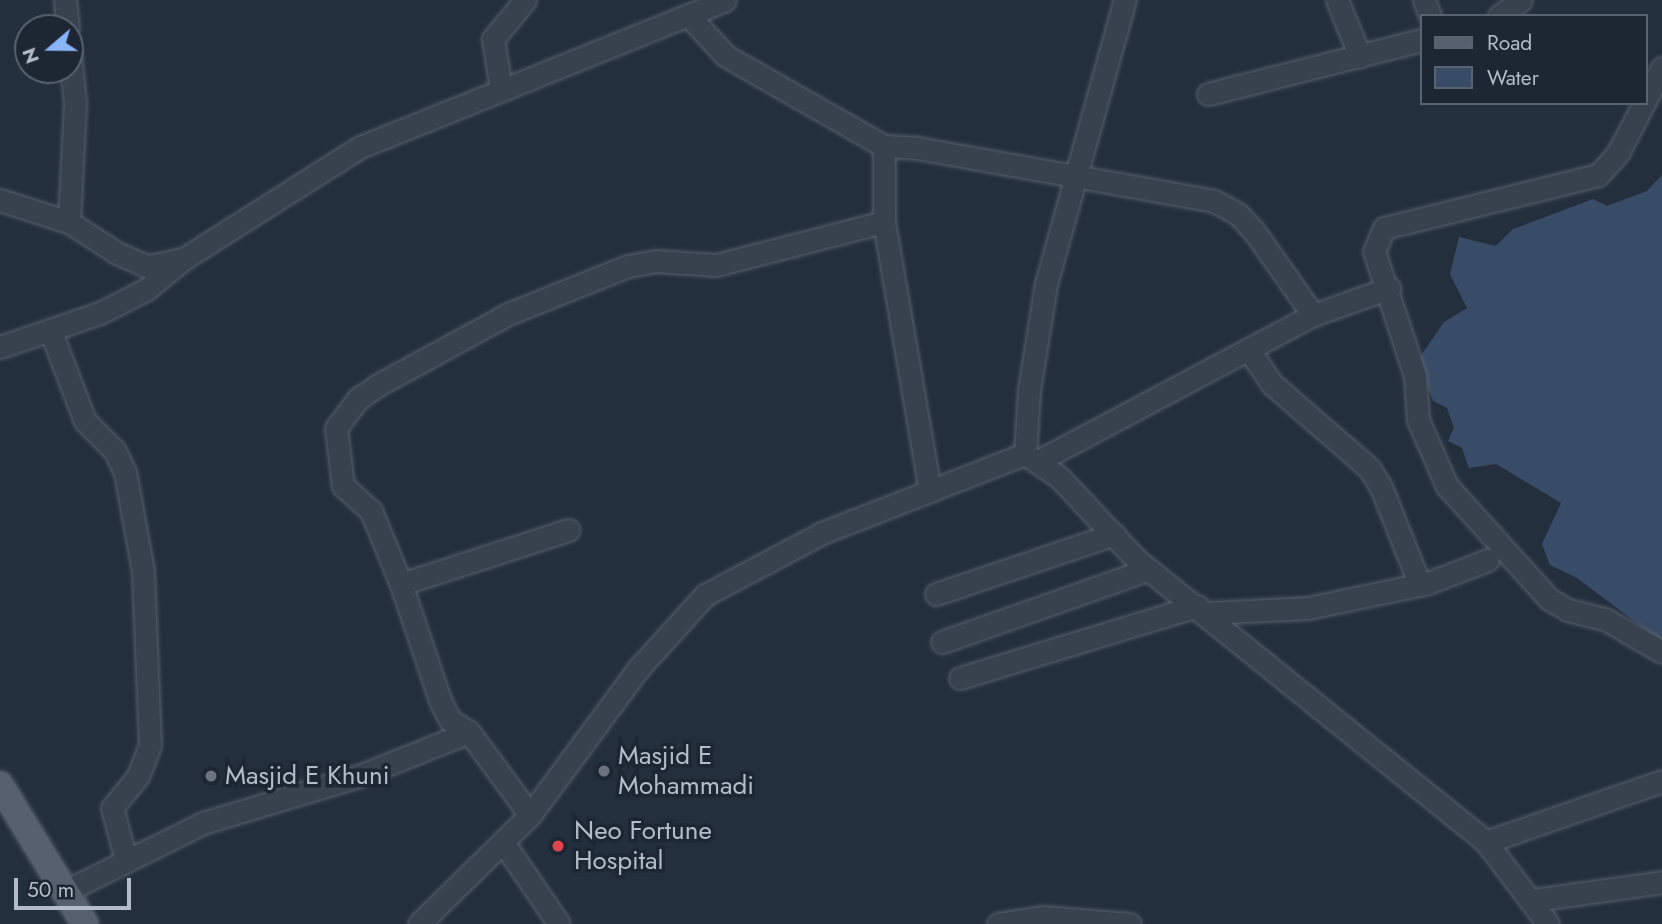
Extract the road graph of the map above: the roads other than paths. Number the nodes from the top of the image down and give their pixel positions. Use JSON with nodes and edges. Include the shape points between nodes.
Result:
{"nodes":[{"id":1,"x":525,"y":0,"type":"edge"},
{"id":2,"x":1125,"y":0,"type":"edge"},
{"id":3,"x":1337,"y":0,"type":"edge"},
{"id":4,"x":1521,"y":0,"type":"edge"},
{"id":5,"x":707,"y":6,"type":"edge"},
{"id":6,"x":1502,"y":14,"type":"edge"},
{"id":7,"x":1420,"y":41,"type":"edge"},
{"id":8,"x":1360,"y":56,"type":"junction"},
{"id":9,"x":1662,"y":68,"type":"edge"},
{"id":10,"x":73,"y":84,"type":"edge"},
{"id":11,"x":501,"y":89,"type":"junction"},
{"id":12,"x":1208,"y":94,"type":"dead end"},
{"id":13,"x":1648,"y":95,"type":"edge"},
{"id":14,"x":1643,"y":105,"type":"edge"},
{"id":15,"x":884,"y":146,"type":"junction"},
{"id":16,"x":1073,"y":178,"type":"junction"},
{"id":17,"x":0,"y":200,"type":"edge"},
{"id":18,"x":69,"y":222,"type":"junction"},
{"id":19,"x":884,"y":222,"type":"junction"},
{"id":20,"x":185,"y":258,"type":"junction"},
{"id":21,"x":1389,"y":288,"type":"junction"},
{"id":22,"x":1313,"y":315,"type":"junction"},
{"id":23,"x":51,"y":332,"type":"junction"},
{"id":24,"x":0,"y":347,"type":"edge"},
{"id":25,"x":1249,"y":349,"type":"junction"},
{"id":26,"x":1032,"y":457,"type":"junction"},
{"id":27,"x":930,"y":491,"type":"junction"},
{"id":28,"x":568,"y":530,"type":"dead end"},
{"id":29,"x":1114,"y":534,"type":"junction"},
{"id":30,"x":1488,"y":560,"type":"dead end"},
{"id":31,"x":1149,"y":569,"type":"junction"},
{"id":32,"x":401,"y":584,"type":"junction"},
{"id":33,"x":1420,"y":584,"type":"junction"},
{"id":34,"x":936,"y":594,"type":"dead end"},
{"id":35,"x":1202,"y":610,"type":"junction"},
{"id":36,"x":942,"y":642,"type":"dead end"},
{"id":37,"x":1662,"y":652,"type":"edge"},
{"id":38,"x":960,"y":678,"type":"dead end"},
{"id":39,"x":469,"y":732,"type":"junction"},
{"id":40,"x":1662,"y":781,"type":"edge"},
{"id":41,"x":0,"y":785,"type":"edge"},
{"id":42,"x":530,"y":816,"type":"junction"},
{"id":43,"x":503,"y":842,"type":"junction"},
{"id":44,"x":1486,"y":842,"type":"junction"},
{"id":45,"x":126,"y":860,"type":"junction"},
{"id":46,"x":1662,"y":882,"type":"edge"},
{"id":47,"x":64,"y":892,"type":"junction"},
{"id":48,"x":1534,"y":900,"type":"junction"},
{"id":49,"x":85,"y":924,"type":"edge"},
{"id":50,"x":419,"y":924,"type":"edge"},
{"id":51,"x":559,"y":924,"type":"edge"},
{"id":52,"x":998,"y":924,"type":"edge"},
{"id":53,"x":1130,"y":924,"type":"edge"},
{"id":54,"x":1548,"y":924,"type":"edge"}],
"edges":[{"from":1,"to":11,"type":"street","via":[[493,39]]},
{"from":2,"to":16,"type":"street"},
{"from":3,"to":8,"type":"street"},
{"from":4,"to":6,"type":"street"},
{"from":5,"to":11,"type":"street"},
{"from":5,"to":15,"type":"street","via":[[726,56]]},
{"from":7,"to":8,"type":"street"},
{"from":8,"to":12,"type":"street"},
{"from":9,"to":13,"type":"street"},
{"from":10,"to":18,"type":"street"},
{"from":11,"to":20,"type":"street","via":[[360,147]]},
{"from":14,"to":21,"type":"street","via":[[1618,153],[1598,175],[1384,228],[1374,251]]},
{"from":15,"to":16,"type":"street","via":[[917,148]]},
{"from":15,"to":19,"type":"street"},
{"from":16,"to":22,"type":"street","via":[[1214,201],[1238,214]]},
{"from":16,"to":26,"type":"street","via":[[1046,284],[1029,390]]},
{"from":17,"to":18,"type":"street"},
{"from":18,"to":20,"type":"street","via":[[146,266]]},
{"from":19,"to":27,"type":"street"},
{"from":19,"to":32,"type":"street","via":[[716,265],[656,261],[628,266],[508,314],[359,398],[336,428],[339,470],[343,486],[371,511]]},
{"from":20,"to":23,"type":"street","via":[[148,289]]},
{"from":21,"to":22,"type":"street"},
{"from":21,"to":37,"type":"street","via":[[1415,376],[1418,420],[1447,486],[1549,599],[1568,610],[1605,619]]},
{"from":22,"to":25,"type":"street"},
{"from":23,"to":24,"type":"street"},
{"from":23,"to":45,"type":"street","via":[[85,421],[116,451],[125,472],[143,571],[150,745],[138,776],[112,808]]},
{"from":25,"to":26,"type":"street"},
{"from":25,"to":33,"type":"street","via":[[1272,384],[1369,468]]},
{"from":26,"to":27,"type":"street"},
{"from":26,"to":29,"type":"street"},
{"from":27,"to":42,"type":"street","via":[[822,533],[705,595],[638,669]]},
{"from":28,"to":32,"type":"street"},
{"from":29,"to":31,"type":"street"},
{"from":29,"to":34,"type":"street"},
{"from":30,"to":33,"type":"street"},
{"from":31,"to":35,"type":"street"},
{"from":31,"to":36,"type":"street"},
{"from":32,"to":39,"type":"street","via":[[440,700],[450,720]]},
{"from":33,"to":35,"type":"street","via":[[1308,608]]},
{"from":35,"to":38,"type":"street"},
{"from":35,"to":44,"type":"street"},
{"from":39,"to":42,"type":"street"},
{"from":39,"to":45,"type":"street","via":[[359,776],[203,823]]},
{"from":40,"to":44,"type":"street"},
{"from":41,"to":47,"type":"main road"},
{"from":42,"to":43,"type":"street"},
{"from":43,"to":50,"type":"street"},
{"from":43,"to":51,"type":"street"},
{"from":44,"to":48,"type":"street"},
{"from":45,"to":47,"type":"street"},
{"from":46,"to":48,"type":"street"},
{"from":47,"to":49,"type":"main road"},
{"from":48,"to":54,"type":"street"},
{"from":52,"to":53,"type":"street","via":[[1043,917]]}]}
